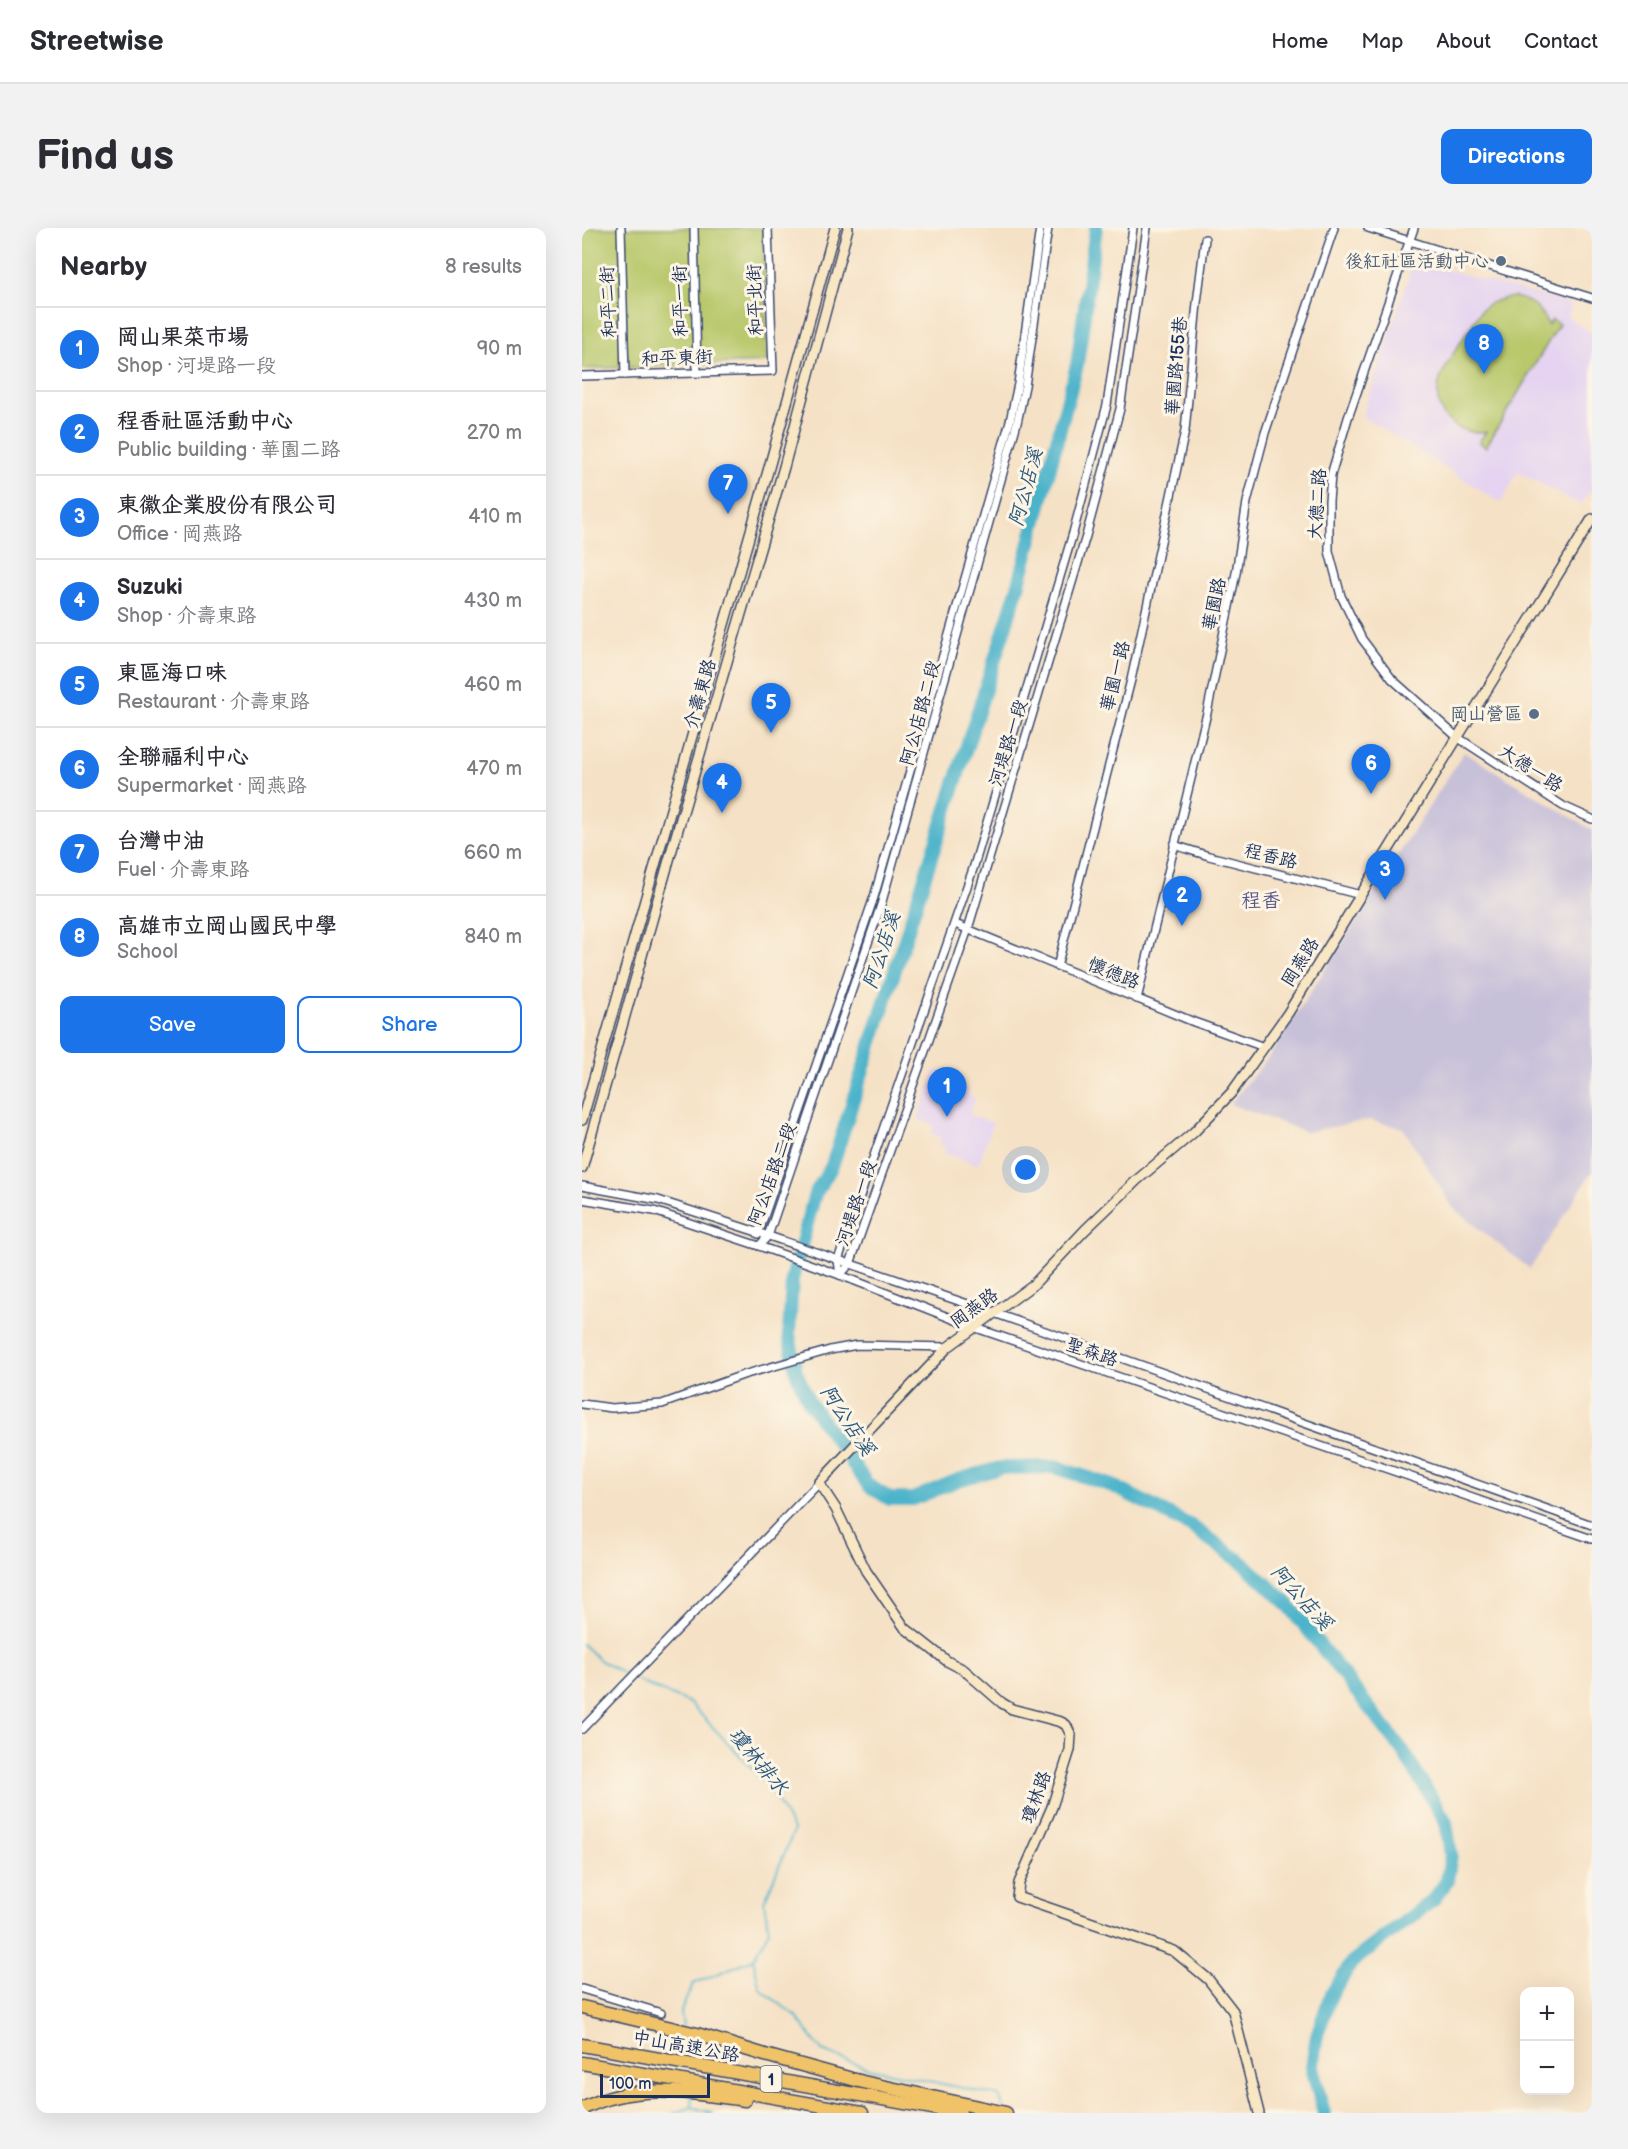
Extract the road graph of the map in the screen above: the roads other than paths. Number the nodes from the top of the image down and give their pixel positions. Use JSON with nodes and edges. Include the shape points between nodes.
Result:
{"nodes":[{"id":1,"x":621,"y":228,"type":"edge"},
{"id":2,"x":694,"y":228,"type":"edge"},
{"id":3,"x":768,"y":228,"type":"edge"},
{"id":4,"x":835,"y":228,"type":"edge"},
{"id":5,"x":848,"y":228,"type":"edge"},
{"id":6,"x":1040,"y":228,"type":"edge"},
{"id":7,"x":1048,"y":228,"type":"edge"},
{"id":8,"x":1133,"y":228,"type":"edge"},
{"id":9,"x":1147,"y":228,"type":"edge"},
{"id":10,"x":1334,"y":228,"type":"edge"},
{"id":11,"x":1368,"y":228,"type":"edge"},
{"id":12,"x":1414,"y":228,"type":"edge"},
{"id":13,"x":1205,"y":239,"type":"dead end"},
{"id":14,"x":1409,"y":241,"type":"junction"},
{"id":15,"x":1592,"y":298,"type":"edge"},
{"id":16,"x":772,"y":370,"type":"joint"},
{"id":17,"x":697,"y":373,"type":"junction"},
{"id":18,"x":625,"y":375,"type":"junction"},
{"id":19,"x":582,"y":376,"type":"edge"},
{"id":20,"x":770,"y":464,"type":"junction"},
{"id":21,"x":784,"y":467,"type":"junction"},
{"id":22,"x":1175,"y":480,"type":"joint"},
{"id":23,"x":1592,"y":519,"type":"edge"},
{"id":24,"x":1457,"y":737,"type":"junction"},
{"id":25,"x":1592,"y":819,"type":"edge"},
{"id":26,"x":1174,"y":845,"type":"junction"},
{"id":27,"x":1361,"y":895,"type":"junction"},
{"id":28,"x":955,"y":924,"type":"junction"},
{"id":29,"x":968,"y":929,"type":"junction"},
{"id":30,"x":1057,"y":967,"type":"junction"},
{"id":31,"x":1137,"y":999,"type":"junction"},
{"id":32,"x":1264,"y":1047,"type":"junction"},
{"id":33,"x":582,"y":1120,"type":"edge"},
{"id":34,"x":582,"y":1168,"type":"edge"},
{"id":35,"x":582,"y":1186,"type":"edge"},
{"id":36,"x":582,"y":1199,"type":"edge"},
{"id":37,"x":758,"y":1232,"type":"junction"},
{"id":38,"x":768,"y":1236,"type":"junction"},
{"id":39,"x":759,"y":1246,"type":"junction"},
{"id":40,"x":834,"y":1259,"type":"junction"},
{"id":41,"x":850,"y":1264,"type":"junction"},
{"id":42,"x":840,"y":1275,"type":"junction"},
{"id":43,"x":994,"y":1313,"type":"junction"},
{"id":44,"x":976,"y":1328,"type":"junction"},
{"id":45,"x":948,"y":1347,"type":"junction"},
{"id":46,"x":582,"y":1404,"type":"edge"},
{"id":47,"x":819,"y":1483,"type":"junction"},
{"id":48,"x":1592,"y":1525,"type":"edge"},
{"id":49,"x":1592,"y":1539,"type":"edge"},
{"id":50,"x":582,"y":1728,"type":"edge"},
{"id":51,"x":582,"y":1989,"type":"edge"},
{"id":52,"x":582,"y":2007,"type":"edge"},
{"id":53,"x":661,"y":2013,"type":"dead end"},
{"id":54,"x":582,"y":2045,"type":"edge"},
{"id":55,"x":582,"y":2063,"type":"edge"},
{"id":56,"x":582,"y":2109,"type":"edge"},
{"id":57,"x":838,"y":2113,"type":"edge"},
{"id":58,"x":862,"y":2113,"type":"edge"},
{"id":59,"x":960,"y":2113,"type":"edge"},
{"id":60,"x":1006,"y":2113,"type":"edge"},
{"id":61,"x":1259,"y":2113,"type":"edge"}],
"edges":[{"from":1,"to":18,"type":"street","name":"和平二街"},
{"from":2,"to":17,"type":"street","name":"和平一街"},
{"from":3,"to":16,"type":"street","name":"和平北街"},
{"from":4,"to":20,"type":"street","name":"介壽東路"},
{"from":5,"to":21,"type":"street","name":"介壽東路"},
{"from":6,"to":37,"type":"street","name":"阿公店路二段","via":[[1007,431],[874,897]]},
{"from":7,"to":38,"type":"street","name":"阿公店路二段","via":[[1017,423],[885,894]]},
{"from":8,"to":28,"type":"street","name":"河堤路一段","via":[[1107,405],[1073,533]]},
{"from":9,"to":29,"type":"street","name":"河堤路一段","via":[[1120,409]]},
{"from":10,"to":26,"type":"street","name":"華園路","via":[[1265,433],[1247,502],[1208,707]]},
{"from":11,"to":14,"type":"street"},
{"from":12,"to":14,"type":"street","name":"大德二路"},
{"from":13,"to":22,"type":"street","name":"華園路155巷","via":[[1185,431]]},
{"from":14,"to":15,"type":"street"},
{"from":14,"to":24,"type":"street","name":"大德二路","via":[[1331,475],[1329,551],[1341,596],[1362,639],[1392,679]]},
{"from":16,"to":17,"type":"street","name":"和平東街"},
{"from":17,"to":18,"type":"street","name":"和平東街"},
{"from":18,"to":19,"type":"street","name":"和平東街"},
{"from":20,"to":21,"type":"street"},
{"from":20,"to":33,"type":"street","name":"介壽東路"},
{"from":21,"to":34,"type":"street","name":"介壽東路"},
{"from":22,"to":30,"type":"street","name":"華園一路","via":[[1131,680]]},
{"from":23,"to":24,"type":"street","name":"岡燕路"},
{"from":24,"to":25,"type":"street","name":"大德一路","via":[[1563,806]]},
{"from":24,"to":27,"type":"street","name":"岡燕路"},
{"from":26,"to":27,"type":"street","name":"程香路"},
{"from":26,"to":31,"type":"street","name":"華園路"},
{"from":27,"to":32,"type":"street","name":"岡燕路"},
{"from":28,"to":29,"type":"street","name":"懷德路"},
{"from":28,"to":40,"type":"street","name":"河堤路一段"},
{"from":29,"to":30,"type":"street","name":"懷德路"},
{"from":29,"to":41,"type":"street","name":"河堤路一段"},
{"from":30,"to":31,"type":"street","name":"懷德路"},
{"from":31,"to":32,"type":"street","name":"懷德路"},
{"from":32,"to":43,"type":"street","name":"岡燕路","via":[[1232,1092],[1194,1132],[1137,1180],[1034,1284]]},
{"from":35,"to":37,"type":"street","name":"聖森路","via":[[658,1200]]},
{"from":36,"to":39,"type":"street","name":"聖森路","via":[[654,1211]]},
{"from":37,"to":38,"type":"street","name":"聖森路"},
{"from":37,"to":39,"type":"street","name":"阿公店路二段"},
{"from":38,"to":39,"type":"street","name":"阿公店路二段"},
{"from":38,"to":40,"type":"street","name":"聖森路"},
{"from":39,"to":42,"type":"street","name":"聖森路"},
{"from":40,"to":41,"type":"street","name":"聖森路"},
{"from":40,"to":42,"type":"street","name":"河堤路一段"},
{"from":41,"to":42,"type":"street","name":"河堤路一段"},
{"from":41,"to":43,"type":"street","name":"聖森路"},
{"from":42,"to":44,"type":"street","name":"聖森路"},
{"from":43,"to":44,"type":"street","name":"岡燕路"},
{"from":43,"to":48,"type":"street","name":"聖森路"},
{"from":44,"to":45,"type":"street","name":"岡燕路"},
{"from":44,"to":49,"type":"street","name":"聖森路"},
{"from":45,"to":46,"type":"street","name":"岡燕路","via":[[857,1345],[774,1366],[662,1404],[612,1408]]},
{"from":45,"to":47,"type":"street","name":"岡燕路"},
{"from":47,"to":50,"type":"street"},
{"from":47,"to":61,"type":"street","name":"瓊林路","via":[[866,1571],[905,1628],[1002,1703],[1061,1722],[1071,1735],[1052,1808],[1022,1876],[1017,1897],[1174,1951],[1208,1979],[1233,2010]]},
{"from":51,"to":53,"type":"street"},
{"from":52,"to":60,"type":"highway","via":[[697,2034],[863,2082]]},
{"from":54,"to":59,"type":"highway","name":"中山高速公路","number":"1"},
{"from":55,"to":58,"type":"highway","name":"中山高速公路","number":"1"},
{"from":56,"to":57,"type":"highway","via":[[615,2095],[687,2092]]}]}
